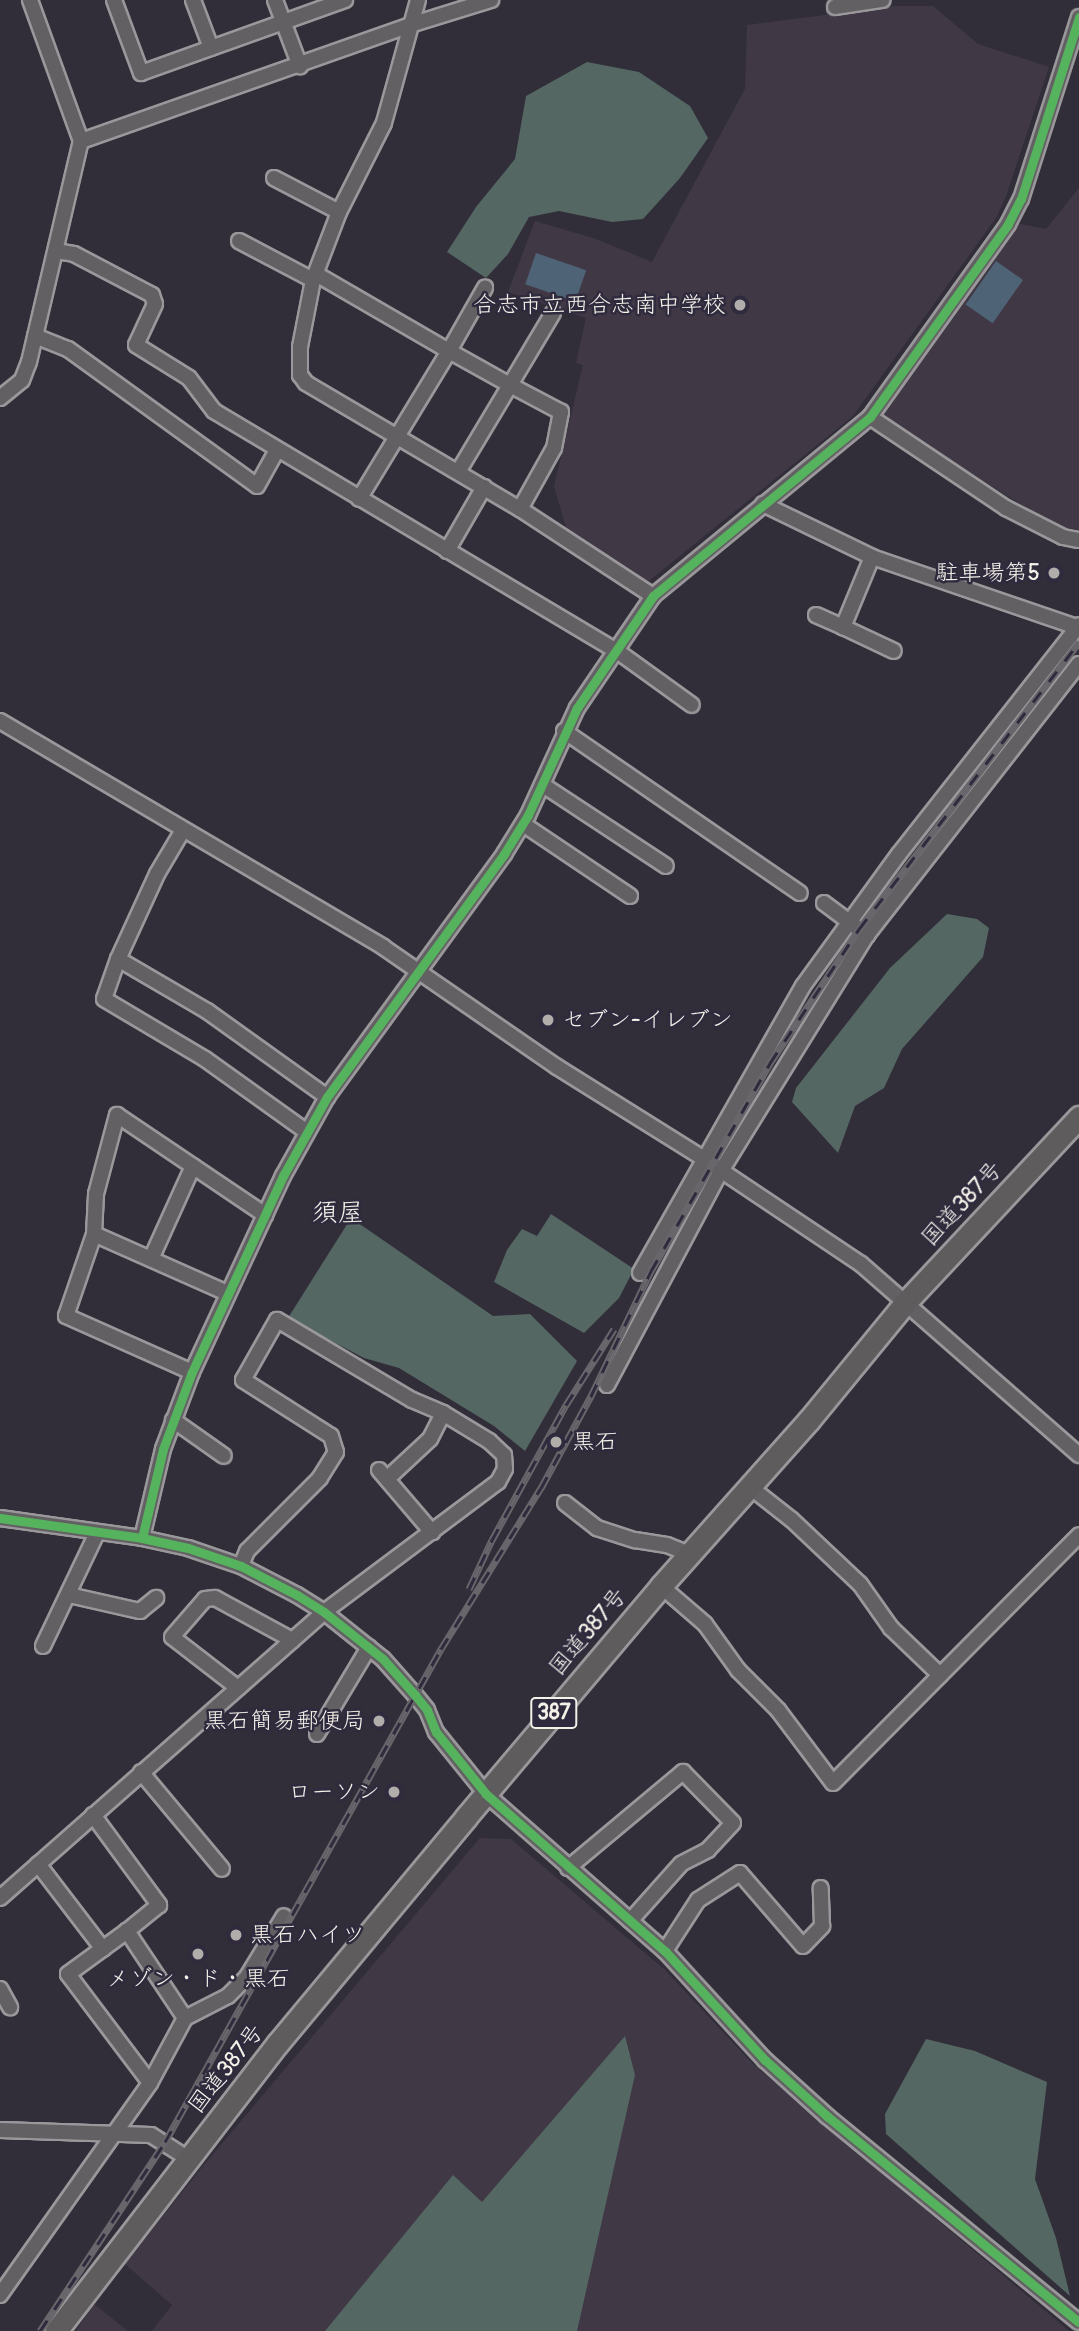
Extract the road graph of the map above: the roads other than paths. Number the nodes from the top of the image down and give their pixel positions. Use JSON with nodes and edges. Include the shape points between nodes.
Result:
{"nodes":[{"id":1,"x":30,"y":0,"type":"edge"},
{"id":2,"x":114,"y":0,"type":"edge"},
{"id":3,"x":193,"y":0,"type":"edge"},
{"id":4,"x":275,"y":0,"type":"edge"},
{"id":5,"x":345,"y":0,"type":"edge"},
{"id":6,"x":418,"y":0,"type":"edge"},
{"id":7,"x":491,"y":0,"type":"edge"},
{"id":8,"x":882,"y":0,"type":"edge"},
{"id":9,"x":835,"y":7,"type":"dead end"},
{"id":10,"x":1079,"y":17,"type":"edge"},
{"id":11,"x":283,"y":23,"type":"junction"},
{"id":12,"x":410,"y":25,"type":"junction"},
{"id":13,"x":211,"y":48,"type":"junction"},
{"id":14,"x":300,"y":66,"type":"junction"},
{"id":15,"x":81,"y":141,"type":"junction"},
{"id":16,"x":274,"y":178,"type":"dead end"},
{"id":17,"x":338,"y":212,"type":"junction"},
{"id":18,"x":239,"y":241,"type":"dead end"},
{"id":19,"x":56,"y":251,"type":"junction"},
{"id":20,"x":315,"y":277,"type":"junction"},
{"id":21,"x":485,"y":288,"type":"dead end"},
{"id":22,"x":553,"y":313,"type":"dead end"},
{"id":23,"x":35,"y":336,"type":"junction"},
{"id":24,"x":449,"y":351,"type":"junction"},
{"id":25,"x":510,"y":385,"type":"junction"},
{"id":26,"x":0,"y":398,"type":"edge"},
{"id":27,"x":870,"y":417,"type":"junction"},
{"id":28,"x":397,"y":436,"type":"junction"},
{"id":29,"x":277,"y":450,"type":"junction"},
{"id":30,"x":458,"y":472,"type":"junction"},
{"id":31,"x":484,"y":487,"type":"junction"},
{"id":32,"x":359,"y":499,"type":"junction"},
{"id":33,"x":763,"y":504,"type":"junction"},
{"id":34,"x":520,"y":509,"type":"junction"},
{"id":35,"x":1079,"y":540,"type":"edge"},
{"id":36,"x":447,"y":551,"type":"junction"},
{"id":37,"x":872,"y":558,"type":"junction"},
{"id":38,"x":653,"y":596,"type":"junction"},
{"id":39,"x":816,"y":615,"type":"dead end"},
{"id":40,"x":843,"y":627,"type":"junction"},
{"id":41,"x":1079,"y":627,"type":"edge"},
{"id":42,"x":617,"y":651,"type":"junction"},
{"id":43,"x":894,"y":651,"type":"dead end"},
{"id":44,"x":1079,"y":664,"type":"edge"},
{"id":45,"x":692,"y":705,"type":"dead end"},
{"id":46,"x":0,"y":721,"type":"edge"},
{"id":47,"x":564,"y":731,"type":"junction"},
{"id":48,"x":543,"y":785,"type":"junction"},
{"id":49,"x":523,"y":824,"type":"junction"},
{"id":50,"x":183,"y":830,"type":"junction"},
{"id":51,"x":666,"y":866,"type":"dead end"},
{"id":52,"x":800,"y":893,"type":"dead end"},
{"id":53,"x":629,"y":896,"type":"dead end"},
{"id":54,"x":824,"y":903,"type":"dead end"},
{"id":55,"x":848,"y":921,"type":"junction"},
{"id":56,"x":867,"y":935,"type":"junction"},
{"id":57,"x":118,"y":958,"type":"junction"},
{"id":58,"x":419,"y":971,"type":"junction"},
{"id":59,"x":327,"y":1097,"type":"junction"},
{"id":60,"x":1079,"y":1117,"type":"edge"},
{"id":61,"x":307,"y":1132,"type":"junction"},
{"id":62,"x":704,"y":1159,"type":"junction"},
{"id":63,"x":193,"y":1166,"type":"junction"},
{"id":64,"x":721,"y":1171,"type":"junction"},
{"id":65,"x":265,"y":1215,"type":"junction"},
{"id":66,"x":94,"y":1234,"type":"junction"},
{"id":67,"x":151,"y":1259,"type":"junction"},
{"id":68,"x":640,"y":1273,"type":"dead end"},
{"id":69,"x":227,"y":1293,"type":"junction"},
{"id":70,"x":905,"y":1303,"type":"junction"},
{"id":71,"x":192,"y":1372,"type":"junction"},
{"id":72,"x":607,"y":1385,"type":"dead end"},
{"id":73,"x":443,"y":1413,"type":"junction"},
{"id":74,"x":173,"y":1420,"type":"junction"},
{"id":75,"x":1079,"y":1455,"type":"edge"},
{"id":76,"x":224,"y":1456,"type":"dead end"},
{"id":77,"x":750,"y":1487,"type":"junction"},
{"id":78,"x":565,"y":1503,"type":"dead end"},
{"id":79,"x":0,"y":1518,"type":"edge"},
{"id":80,"x":97,"y":1532,"type":"junction"},
{"id":81,"x":432,"y":1532,"type":"junction"},
{"id":82,"x":1079,"y":1535,"type":"edge"},
{"id":83,"x":142,"y":1538,"type":"junction"},
{"id":84,"x":689,"y":1554,"type":"junction"},
{"id":85,"x":241,"y":1566,"type":"junction"},
{"id":86,"x":661,"y":1586,"type":"junction"},
{"id":87,"x":69,"y":1595,"type":"junction"},
{"id":88,"x":156,"y":1598,"type":"dead end"},
{"id":89,"x":324,"y":1612,"type":"junction"},
{"id":90,"x":292,"y":1640,"type":"junction"},
{"id":91,"x":43,"y":1646,"type":"dead end"},
{"id":92,"x":369,"y":1647,"type":"junction"},
{"id":93,"x":940,"y":1675,"type":"junction"},
{"id":94,"x":237,"y":1688,"type":"junction"},
{"id":95,"x":317,"y":1734,"type":"dead end"},
{"id":96,"x":141,"y":1772,"type":"junction"},
{"id":97,"x":486,"y":1794,"type":"junction"},
{"id":98,"x":93,"y":1815,"type":"junction"},
{"id":99,"x":38,"y":1864,"type":"junction"},
{"id":100,"x":568,"y":1868,"type":"junction"},
{"id":101,"x":222,"y":1869,"type":"dead end"},
{"id":102,"x":821,"y":1888,"type":"dead end"},
{"id":103,"x":0,"y":1897,"type":"edge"},
{"id":104,"x":284,"y":1916,"type":"dead end"},
{"id":105,"x":630,"y":1921,"type":"junction"},
{"id":106,"x":127,"y":1931,"type":"junction"},
{"id":107,"x":103,"y":1949,"type":"junction"},
{"id":108,"x":665,"y":1951,"type":"junction"},
{"id":109,"x":0,"y":1989,"type":"edge"},
{"id":110,"x":10,"y":2007,"type":"dead end"},
{"id":111,"x":185,"y":2018,"type":"junction"},
{"id":112,"x":150,"y":2083,"type":"junction"},
{"id":113,"x":0,"y":2130,"type":"edge"},
{"id":114,"x":113,"y":2134,"type":"junction"},
{"id":115,"x":189,"y":2159,"type":"junction"},
{"id":116,"x":0,"y":2295,"type":"edge"},
{"id":117,"x":1079,"y":2322,"type":"edge"},
{"id":118,"x":57,"y":2331,"type":"edge"}],
"edges":[{"from":1,"to":15,"type":"street"},
{"from":2,"to":13,"type":"street","via":[[141,73]]},
{"from":3,"to":13,"type":"street"},
{"from":4,"to":11,"type":"street"},
{"from":5,"to":11,"type":"street"},
{"from":6,"to":12,"type":"street"},
{"from":7,"to":12,"type":"street"},
{"from":8,"to":9,"type":"street"},
{"from":10,"to":27,"type":"street","via":[[1021,199],[1008,224]]},
{"from":11,"to":13,"type":"street"},
{"from":11,"to":14,"type":"street"},
{"from":12,"to":14,"type":"street"},
{"from":12,"to":17,"type":"street","via":[[384,123]]},
{"from":14,"to":15,"type":"street"},
{"from":15,"to":19,"type":"street"},
{"from":16,"to":17,"type":"street"},
{"from":17,"to":20,"type":"street"},
{"from":18,"to":20,"type":"street"},
{"from":19,"to":23,"type":"street"},
{"from":19,"to":29,"type":"street","via":[[74,254],[152,295],[155,304],[136,345],[188,378],[208,406]]},
{"from":20,"to":24,"type":"street"},
{"from":20,"to":28,"type":"street","via":[[300,347],[300,375],[306,383]]},
{"from":21,"to":24,"type":"street"},
{"from":22,"to":25,"type":"street"},
{"from":23,"to":26,"type":"street","via":[[22,380]]},
{"from":23,"to":29,"type":"street","via":[[79,356],[257,486]]},
{"from":24,"to":25,"type":"street"},
{"from":24,"to":28,"type":"street"},
{"from":25,"to":30,"type":"street"},
{"from":25,"to":34,"type":"street","via":[[561,412],[554,448]]},
{"from":27,"to":33,"type":"street"},
{"from":27,"to":35,"type":"street","via":[[1006,508],[1063,537]]},
{"from":28,"to":30,"type":"street"},
{"from":28,"to":32,"type":"street"},
{"from":29,"to":32,"type":"street"},
{"from":30,"to":31,"type":"street"},
{"from":31,"to":34,"type":"street"},
{"from":31,"to":36,"type":"street"},
{"from":32,"to":36,"type":"street"},
{"from":33,"to":37,"type":"street"},
{"from":33,"to":38,"type":"street"},
{"from":34,"to":38,"type":"street"},
{"from":36,"to":42,"type":"street"},
{"from":37,"to":40,"type":"street"},
{"from":37,"to":41,"type":"street"},
{"from":38,"to":42,"type":"street"},
{"from":39,"to":40,"type":"street"},
{"from":40,"to":43,"type":"street"},
{"from":41,"to":55,"type":"street"},
{"from":42,"to":45,"type":"street"},
{"from":42,"to":47,"type":"street"},
{"from":44,"to":56,"type":"street"},
{"from":46,"to":50,"type":"street"},
{"from":47,"to":48,"type":"street"},
{"from":47,"to":52,"type":"street"},
{"from":48,"to":49,"type":"street"},
{"from":48,"to":51,"type":"street"},
{"from":49,"to":53,"type":"street"},
{"from":49,"to":58,"type":"street"},
{"from":50,"to":57,"type":"street"},
{"from":50,"to":58,"type":"street"},
{"from":54,"to":55,"type":"street"},
{"from":55,"to":56,"type":"street"},
{"from":55,"to":62,"type":"street","via":[[803,986]]},
{"from":56,"to":64,"type":"street"},
{"from":57,"to":59,"type":"street","via":[[208,1011]]},
{"from":57,"to":61,"type":"street","via":[[104,999],[205,1059]]},
{"from":58,"to":59,"type":"street"},
{"from":58,"to":62,"type":"street","via":[[557,1067]]},
{"from":59,"to":61,"type":"street"},
{"from":60,"to":70,"type":"highway","name":"国道387号","number":"387"},
{"from":61,"to":65,"type":"street"},
{"from":62,"to":64,"type":"street"},
{"from":62,"to":68,"type":"street"},
{"from":63,"to":65,"type":"street"},
{"from":63,"to":66,"type":"street","via":[[117,1115],[96,1194]]},
{"from":63,"to":67,"type":"street"},
{"from":64,"to":70,"type":"street","via":[[861,1264]]},
{"from":64,"to":72,"type":"street"},
{"from":65,"to":69,"type":"street"},
{"from":66,"to":67,"type":"street"},
{"from":66,"to":71,"type":"street","via":[[65,1316]]},
{"from":67,"to":69,"type":"street"},
{"from":69,"to":71,"type":"street"},
{"from":70,"to":75,"type":"street"},
{"from":70,"to":77,"type":"highway","name":"国道387号","number":"387"},
{"from":71,"to":74,"type":"street"},
{"from":73,"to":81,"type":"street","via":[[430,1439],[383,1474]]},
{"from":73,"to":81,"type":"street","via":[[500,1449],[505,1469],[498,1482]]},
{"from":73,"to":85,"type":"street","via":[[412,1400],[277,1320],[243,1380],[331,1436],[336,1452],[320,1478],[247,1551]]},
{"from":74,"to":76,"type":"street"},
{"from":74,"to":83,"type":"street"},
{"from":77,"to":84,"type":"highway","name":"国道387号","number":"387"},
{"from":77,"to":93,"type":"street","via":[[860,1584],[891,1628]]},
{"from":78,"to":84,"type":"street","via":[[597,1528]]},
{"from":79,"to":80,"type":"street"},
{"from":80,"to":83,"type":"street"},
{"from":80,"to":87,"type":"street"},
{"from":81,"to":89,"type":"street"},
{"from":82,"to":93,"type":"street"},
{"from":83,"to":85,"type":"street"},
{"from":84,"to":86,"type":"highway","name":"国道387号","number":"387"},
{"from":85,"to":89,"type":"street"},
{"from":86,"to":93,"type":"street","via":[[705,1624],[833,1783]]},
{"from":86,"to":97,"type":"highway","name":"国道387号","number":"387"},
{"from":87,"to":88,"type":"street","via":[[141,1611]]},
{"from":87,"to":91,"type":"street"},
{"from":89,"to":90,"type":"street"},
{"from":89,"to":92,"type":"street"},
{"from":90,"to":94,"type":"street"},
{"from":90,"to":94,"type":"street","via":[[215,1598],[205,1599],[173,1633],[173,1640]]},
{"from":92,"to":95,"type":"street"},
{"from":92,"to":97,"type":"street","via":[[415,1695],[436,1732]]},
{"from":94,"to":96,"type":"street"},
{"from":96,"to":98,"type":"street"},
{"from":96,"to":101,"type":"street"},
{"from":97,"to":100,"type":"street"},
{"from":97,"to":115,"type":"highway","name":"国道387号","number":"387","via":[[278,2043]]},
{"from":98,"to":99,"type":"street"},
{"from":98,"to":106,"type":"street","via":[[159,1905]]},
{"from":99,"to":103,"type":"street"},
{"from":99,"to":107,"type":"street"},
{"from":100,"to":105,"type":"street"},
{"from":100,"to":105,"type":"street","via":[[683,1772],[733,1823],[708,1850],[681,1864]]},
{"from":102,"to":108,"type":"street","via":[[822,1926],[803,1945],[740,1873],[698,1900]]},
{"from":104,"to":111,"type":"street","via":[[247,1977],[228,1996]]},
{"from":105,"to":108,"type":"street"},
{"from":106,"to":107,"type":"street"},
{"from":106,"to":111,"type":"street"},
{"from":107,"to":112,"type":"street","via":[[68,1974]]},
{"from":108,"to":117,"type":"street","via":[[765,2060],[827,2116]]},
{"from":109,"to":110,"type":"street"},
{"from":111,"to":112,"type":"street"},
{"from":112,"to":114,"type":"street"},
{"from":113,"to":114,"type":"street"},
{"from":114,"to":115,"type":"street","via":[[150,2135]]},
{"from":114,"to":116,"type":"street"},
{"from":115,"to":118,"type":"highway","name":"国道387号","number":"387"}]}
